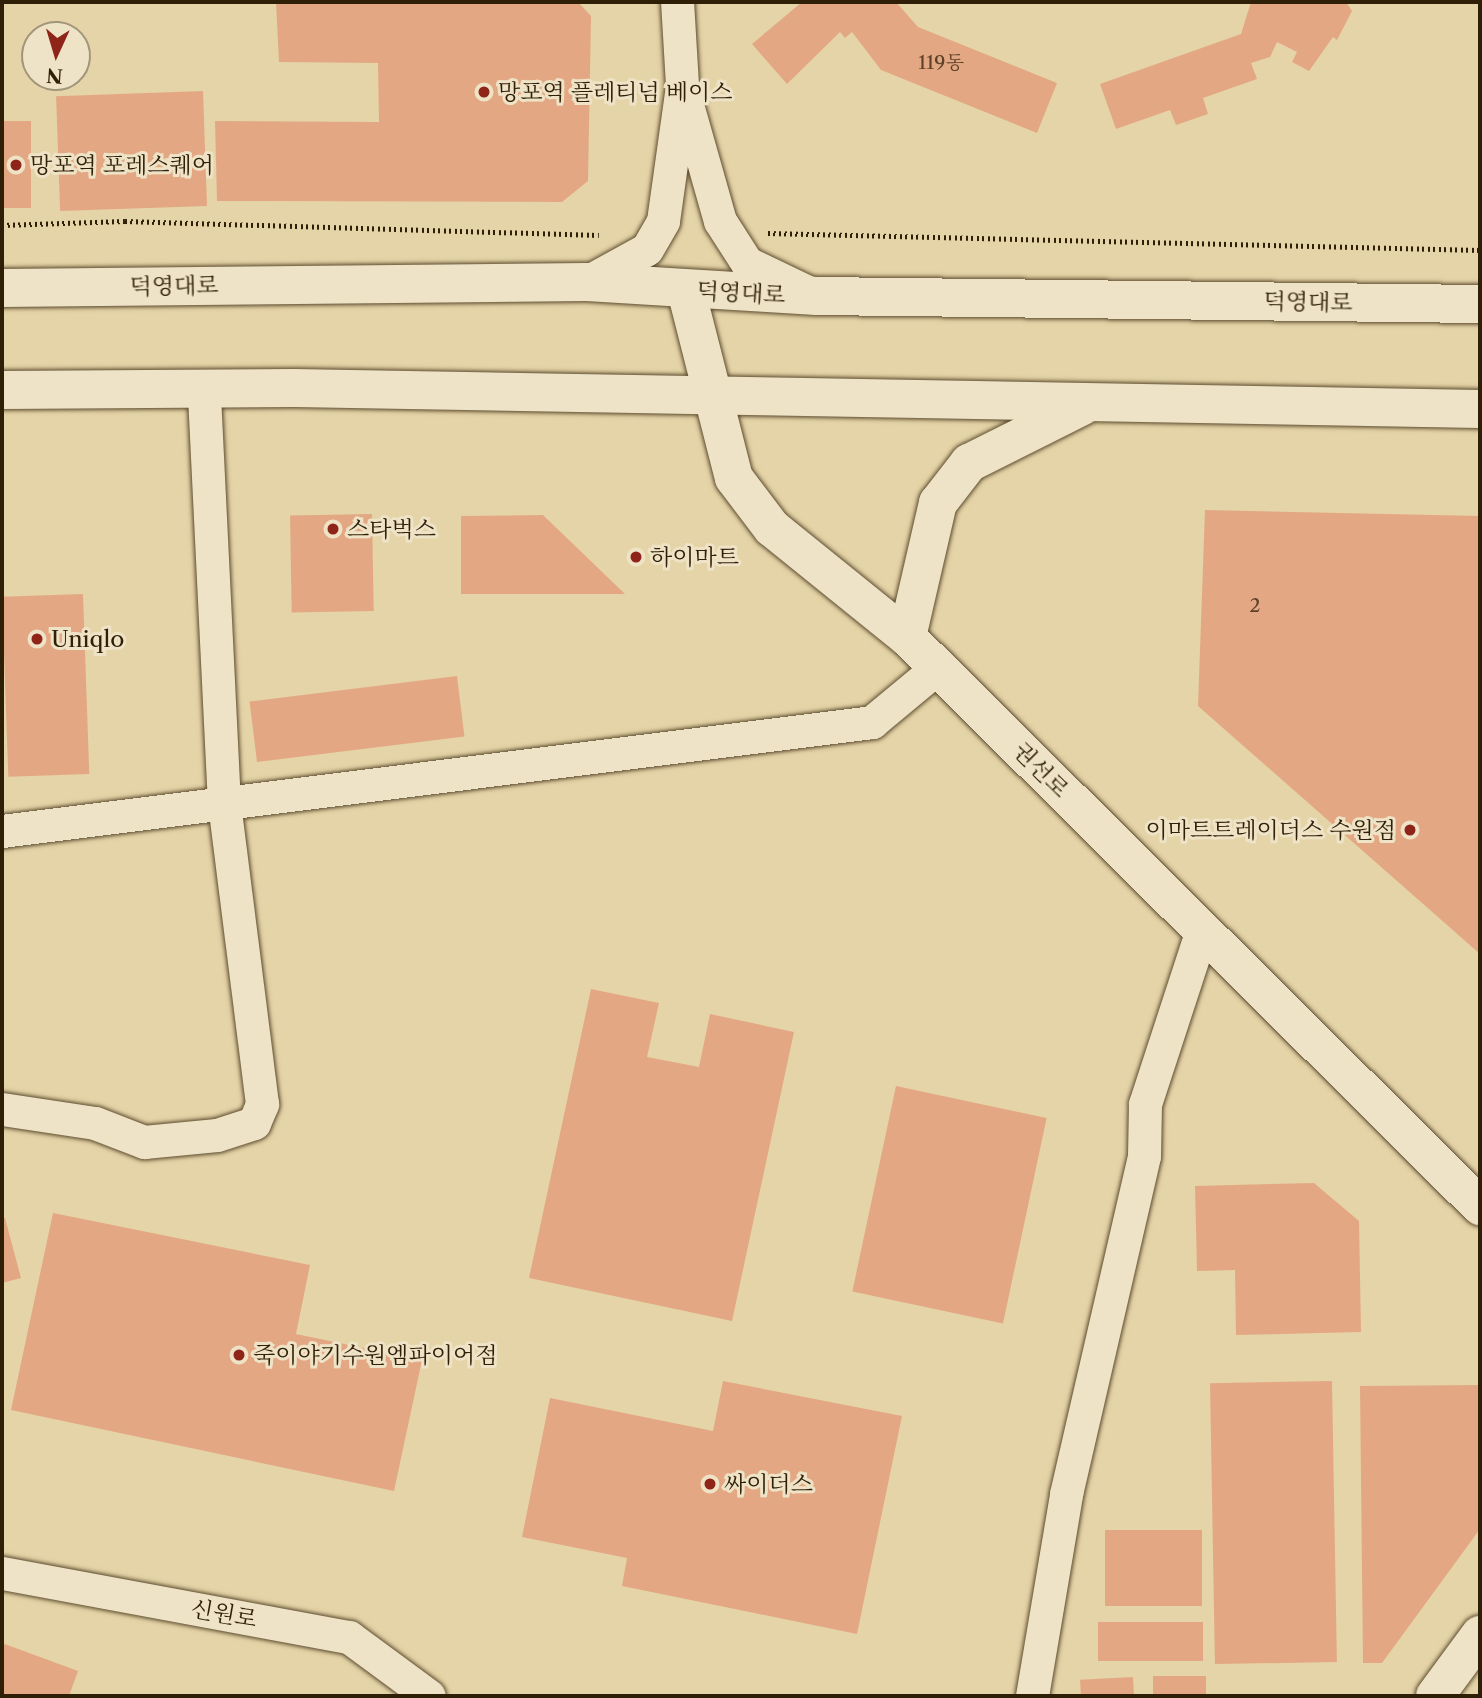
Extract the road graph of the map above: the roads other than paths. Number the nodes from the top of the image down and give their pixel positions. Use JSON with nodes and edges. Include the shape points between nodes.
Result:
{"nodes":[{"id":1,"x":677,"y":2,"type":"edge"},
{"id":2,"x":682,"y":85,"type":"junction"},
{"id":3,"x":587,"y":282,"type":"junction"},
{"id":4,"x":2,"y":288,"type":"edge"},
{"id":5,"x":686,"y":290,"type":"junction"},
{"id":6,"x":817,"y":296,"type":"junction"},
{"id":7,"x":1480,"y":304,"type":"edge"},
{"id":8,"x":204,"y":389,"type":"junction"},
{"id":9,"x":2,"y":390,"type":"edge"},
{"id":10,"x":713,"y":399,"type":"junction"},
{"id":11,"x":1090,"y":402,"type":"junction"},
{"id":12,"x":1480,"y":409,"type":"edge"},
{"id":13,"x":907,"y":637,"type":"junction"},
{"id":14,"x":937,"y":667,"type":"junction"},
{"id":15,"x":224,"y":804,"type":"junction"},
{"id":16,"x":2,"y":831,"type":"edge"},
{"id":17,"x":1202,"y":930,"type":"junction"},
{"id":18,"x":2,"y":1109,"type":"edge"},
{"id":19,"x":1477,"y":1200,"type":"edge"},
{"id":20,"x":2,"y":1573,"type":"edge"},
{"id":21,"x":1480,"y":1636,"type":"edge"},
{"id":22,"x":429,"y":1696,"type":"edge"},
{"id":23,"x":1032,"y":1696,"type":"edge"},
{"id":24,"x":1435,"y":1696,"type":"edge"}],
"edges":[{"from":1,"to":2,"type":"street"},
{"from":2,"to":3,"type":"street","via":[[663,220],[647,249]]},
{"from":2,"to":6,"type":"street","via":[[720,220],[747,263]]},
{"from":3,"to":4,"type":"street","name":"덕영대로"},
{"from":3,"to":5,"type":"street","name":"덕영대로"},
{"from":5,"to":6,"type":"street","name":"덕영대로"},
{"from":5,"to":10,"type":"street","name":"권선로"},
{"from":6,"to":7,"type":"street","name":"덕영대로"},
{"from":8,"to":9,"type":"street"},
{"from":8,"to":10,"type":"street"},
{"from":8,"to":15,"type":"street"},
{"from":10,"to":11,"type":"street"},
{"from":10,"to":13,"type":"street","name":"권선로","via":[[734,478],[772,528]]},
{"from":11,"to":12,"type":"street"},
{"from":11,"to":13,"type":"street","via":[[969,463],[945,493],[923,553]]},
{"from":13,"to":14,"type":"street","name":"권선로"},
{"from":14,"to":15,"type":"street","via":[[872,722]]},
{"from":14,"to":17,"type":"street","name":"권선로"},
{"from":15,"to":16,"type":"street"},
{"from":15,"to":18,"type":"street","via":[[262,1104],[254,1123],[217,1135],[144,1142],[95,1123]]},
{"from":17,"to":19,"type":"street","name":"권선로"},
{"from":17,"to":23,"type":"street","via":[[1145,1104],[1144,1156],[1066,1494]]},
{"from":20,"to":22,"type":"street","name":"신원로","via":[[349,1637]]},
{"from":21,"to":24,"type":"street"}]}
